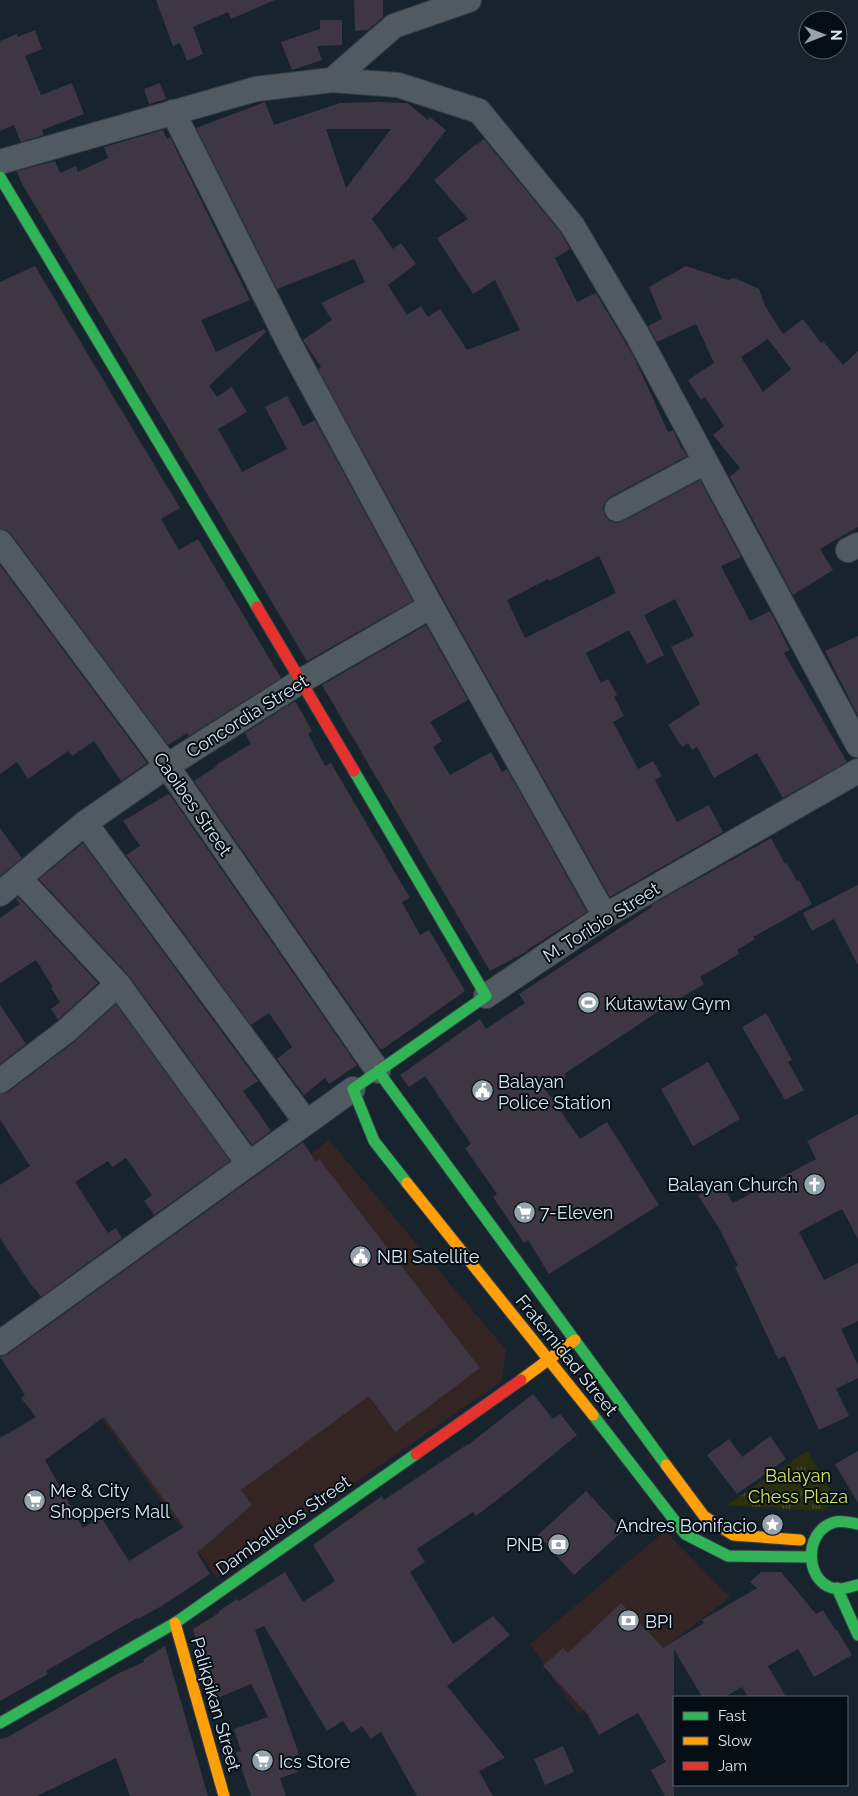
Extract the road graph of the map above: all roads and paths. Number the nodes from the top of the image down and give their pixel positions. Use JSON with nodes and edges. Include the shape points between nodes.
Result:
{"nodes":[{"id":1,"x":468,"y":0,"type":"edge"},
{"id":2,"x":332,"y":80,"type":"junction"},
{"id":3,"x":173,"y":112,"type":"junction"},
{"id":4,"x":0,"y":162,"type":"edge"},
{"id":5,"x":0,"y":177,"type":"edge"},
{"id":6,"x":705,"y":462,"type":"junction"},
{"id":7,"x":617,"y":509,"type":"dead end"},
{"id":8,"x":0,"y":542,"type":"edge"},
{"id":9,"x":431,"y":606,"type":"junction"},
{"id":10,"x":301,"y":681,"type":"junction"},
{"id":11,"x":858,"y":744,"type":"edge"},
{"id":12,"x":167,"y":766,"type":"junction"},
{"id":13,"x":858,"y":771,"type":"edge"},
{"id":14,"x":85,"y":823,"type":"junction"},
{"id":15,"x":20,"y":879,"type":"junction"},
{"id":16,"x":0,"y":894,"type":"edge"},
{"id":17,"x":605,"y":916,"type":"junction"},
{"id":18,"x":118,"y":984,"type":"junction"},
{"id":19,"x":486,"y":996,"type":"junction"},
{"id":20,"x":378,"y":1071,"type":"junction"},
{"id":21,"x":0,"y":1082,"type":"edge"},
{"id":22,"x":353,"y":1089,"type":"junction"},
{"id":23,"x":306,"y":1122,"type":"junction"},
{"id":24,"x":248,"y":1162,"type":"junction"},
{"id":25,"x":574,"y":1340,"type":"junction"},
{"id":26,"x":0,"y":1343,"type":"edge"},
{"id":27,"x":548,"y":1361,"type":"junction"},
{"id":28,"x":858,"y":1524,"type":"edge"},
{"id":29,"x":813,"y":1541,"type":"junction"},
{"id":30,"x":810,"y":1557,"type":"junction"},
{"id":31,"x":858,"y":1585,"type":"edge"},
{"id":32,"x":837,"y":1588,"type":"junction"},
{"id":33,"x":174,"y":1622,"type":"junction"},
{"id":34,"x":858,"y":1636,"type":"edge"},
{"id":35,"x":0,"y":1723,"type":"edge"},
{"id":36,"x":224,"y":1796,"type":"edge"}],
"edges":[{"from":1,"to":2,"type":"street","via":[[394,26]]},
{"from":2,"to":3,"type":"street","via":[[256,89]]},
{"from":2,"to":6,"type":"street","via":[[398,85],[479,111],[572,225],[638,336]]},
{"from":3,"to":4,"type":"street"},
{"from":3,"to":9,"type":"street","via":[[290,345]]},
{"from":5,"to":10,"type":"street"},
{"from":6,"to":7,"type":"street"},
{"from":6,"to":11,"type":"street"},
{"from":8,"to":12,"type":"street","name":"Caoibes Street"},
{"from":9,"to":10,"type":"street","name":"Concordia Street"},
{"from":9,"to":17,"type":"street"},
{"from":10,"to":12,"type":"street","name":"Concordia Street"},
{"from":10,"to":19,"type":"street"},
{"from":12,"to":14,"type":"street","name":"Concordia Street"},
{"from":12,"to":20,"type":"street","name":"Caoibes Street"},
{"from":13,"to":17,"type":"street","name":"M. Toribio Street"},
{"from":14,"to":15,"type":"street","name":"Concordia Street"},
{"from":14,"to":23,"type":"street"},
{"from":15,"to":16,"type":"street","name":"Concordia Street"},
{"from":15,"to":18,"type":"street"},
{"from":17,"to":19,"type":"street","name":"M. Toribio Street"},
{"from":18,"to":21,"type":"street","via":[[66,1031]]},
{"from":18,"to":24,"type":"street"},
{"from":19,"to":20,"type":"street","name":"M. Toribio Street"},
{"from":20,"to":22,"type":"street","name":"M. Toribio Street"},
{"from":20,"to":25,"type":"street","name":"Fraternidad Street"},
{"from":22,"to":23,"type":"street"},
{"from":22,"to":27,"type":"street","name":"Fraternidad Street","via":[[374,1141]]},
{"from":23,"to":24,"type":"street"},
{"from":24,"to":26,"type":"street"},
{"from":25,"to":27,"type":"street","name":"Damballelos Street"},
{"from":25,"to":29,"type":"street","name":"Fraternidad Street","via":[[704,1516],[733,1535]]},
{"from":27,"to":30,"type":"street","name":"Fraternidad Street","via":[[684,1534],[728,1556]]},
{"from":27,"to":33,"type":"street","name":"Damballelos Street"},
{"from":28,"to":29,"type":"street","via":[[843,1521],[830,1524],[820,1530]]},
{"from":29,"to":30,"type":"street"},
{"from":30,"to":32,"type":"street","via":[[818,1577]]},
{"from":31,"to":32,"type":"street"},
{"from":32,"to":34,"type":"street"},
{"from":33,"to":35,"type":"street","name":"Damballelos Street"},
{"from":33,"to":36,"type":"street","name":"Palikpikan Street"}]}
